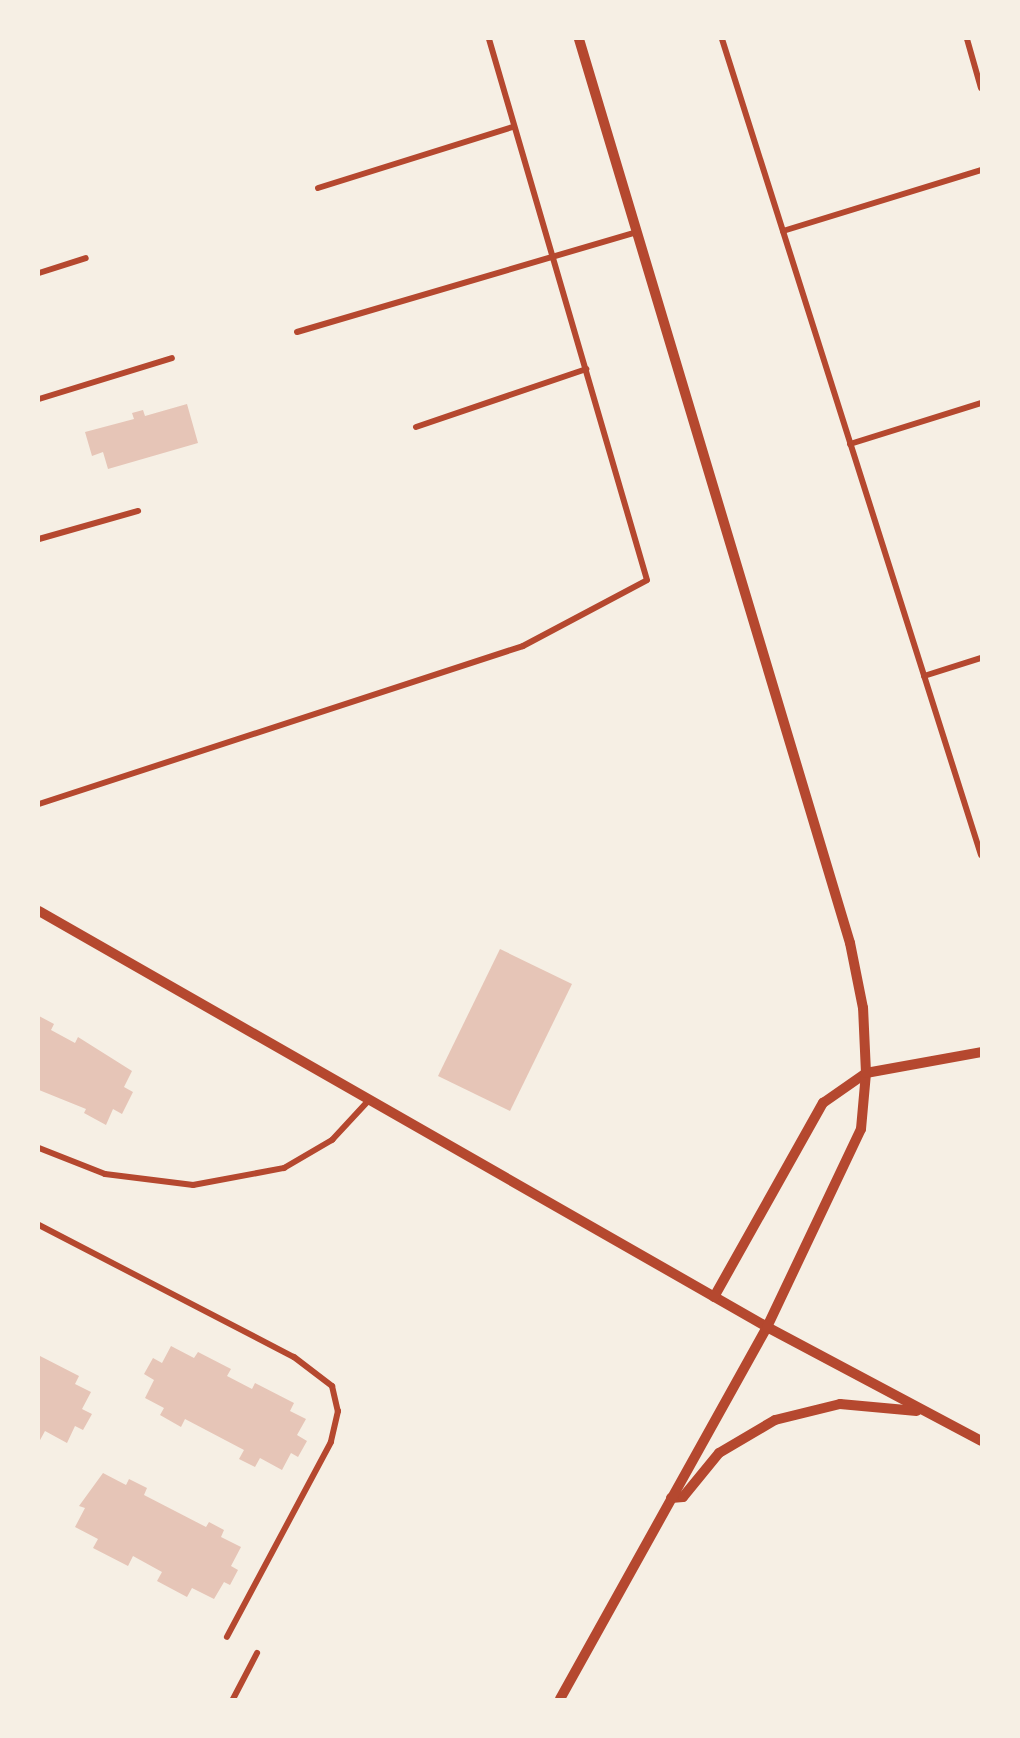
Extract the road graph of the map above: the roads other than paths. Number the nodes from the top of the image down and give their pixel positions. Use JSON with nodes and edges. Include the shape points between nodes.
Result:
{"nodes":[{"id":1,"x":489,"y":39,"type":"edge"},
{"id":2,"x":579,"y":39,"type":"edge"},
{"id":3,"x":722,"y":39,"type":"edge"},
{"id":4,"x":967,"y":39,"type":"edge"},
{"id":5,"x":981,"y":88,"type":"edge"},
{"id":6,"x":513,"y":128,"type":"junction"},
{"id":7,"x":981,"y":170,"type":"edge"},
{"id":8,"x":318,"y":188,"type":"dead end"},
{"id":9,"x":783,"y":231,"type":"junction"},
{"id":10,"x":637,"y":232,"type":"junction"},
{"id":11,"x":550,"y":257,"type":"junction"},
{"id":12,"x":86,"y":258,"type":"dead end"},
{"id":13,"x":39,"y":273,"type":"edge"},
{"id":14,"x":297,"y":332,"type":"dead end"},
{"id":15,"x":172,"y":358,"type":"dead end"},
{"id":16,"x":586,"y":369,"type":"junction"},
{"id":17,"x":39,"y":399,"type":"edge"},
{"id":18,"x":981,"y":403,"type":"edge"},
{"id":19,"x":416,"y":427,"type":"dead end"},
{"id":20,"x":850,"y":444,"type":"junction"},
{"id":21,"x":138,"y":511,"type":"dead end"},
{"id":22,"x":39,"y":539,"type":"edge"},
{"id":23,"x":981,"y":658,"type":"edge"},
{"id":24,"x":924,"y":676,"type":"junction"},
{"id":25,"x":39,"y":804,"type":"edge"},
{"id":26,"x":981,"y":855,"type":"edge"},
{"id":27,"x":39,"y":911,"type":"edge"},
{"id":28,"x":981,"y":1053,"type":"edge"},
{"id":29,"x":866,"y":1073,"type":"junction"},
{"id":30,"x":369,"y":1100,"type":"junction"},
{"id":31,"x":39,"y":1148,"type":"edge"},
{"id":32,"x":39,"y":1225,"type":"edge"},
{"id":33,"x":714,"y":1297,"type":"junction"},
{"id":34,"x":766,"y":1327,"type":"junction"},
{"id":35,"x":932,"y":1415,"type":"junction"},
{"id":36,"x":981,"y":1441,"type":"edge"},
{"id":37,"x":671,"y":1498,"type":"junction"},
{"id":38,"x":227,"y":1637,"type":"dead end"},
{"id":39,"x":257,"y":1653,"type":"dead end"},
{"id":40,"x":233,"y":1699,"type":"edge"},
{"id":41,"x":560,"y":1699,"type":"edge"}],
"edges":[{"from":1,"to":6,"type":"street"},
{"from":2,"to":10,"type":"street"},
{"from":3,"to":9,"type":"street"},
{"from":4,"to":5,"type":"street"},
{"from":6,"to":8,"type":"street"},
{"from":6,"to":11,"type":"street"},
{"from":7,"to":9,"type":"street"},
{"from":9,"to":20,"type":"street"},
{"from":10,"to":11,"type":"street"},
{"from":10,"to":29,"type":"street","via":[[850,943],[863,1008]]},
{"from":11,"to":14,"type":"street"},
{"from":11,"to":16,"type":"street"},
{"from":12,"to":13,"type":"street"},
{"from":15,"to":17,"type":"street"},
{"from":16,"to":19,"type":"street"},
{"from":16,"to":25,"type":"street","via":[[647,580],[523,646]]},
{"from":18,"to":20,"type":"street"},
{"from":20,"to":24,"type":"street"},
{"from":21,"to":22,"type":"street"},
{"from":23,"to":24,"type":"street"},
{"from":24,"to":26,"type":"street"},
{"from":27,"to":30,"type":"street"},
{"from":28,"to":29,"type":"street"},
{"from":29,"to":33,"type":"street","via":[[823,1103]]},
{"from":29,"to":34,"type":"street","via":[[861,1129]]},
{"from":30,"to":31,"type":"street","via":[[332,1140],[284,1168],[193,1185],[105,1174]]},
{"from":30,"to":33,"type":"street"},
{"from":32,"to":38,"type":"street","via":[[294,1358],[332,1386],[338,1411],[331,1442]]},
{"from":33,"to":34,"type":"street"},
{"from":34,"to":35,"type":"street"},
{"from":34,"to":37,"type":"street"},
{"from":35,"to":36,"type":"street"},
{"from":35,"to":37,"type":"street","via":[[840,1404],[775,1420],[719,1453],[683,1497]]},
{"from":37,"to":41,"type":"street"},
{"from":39,"to":40,"type":"street"}]}
